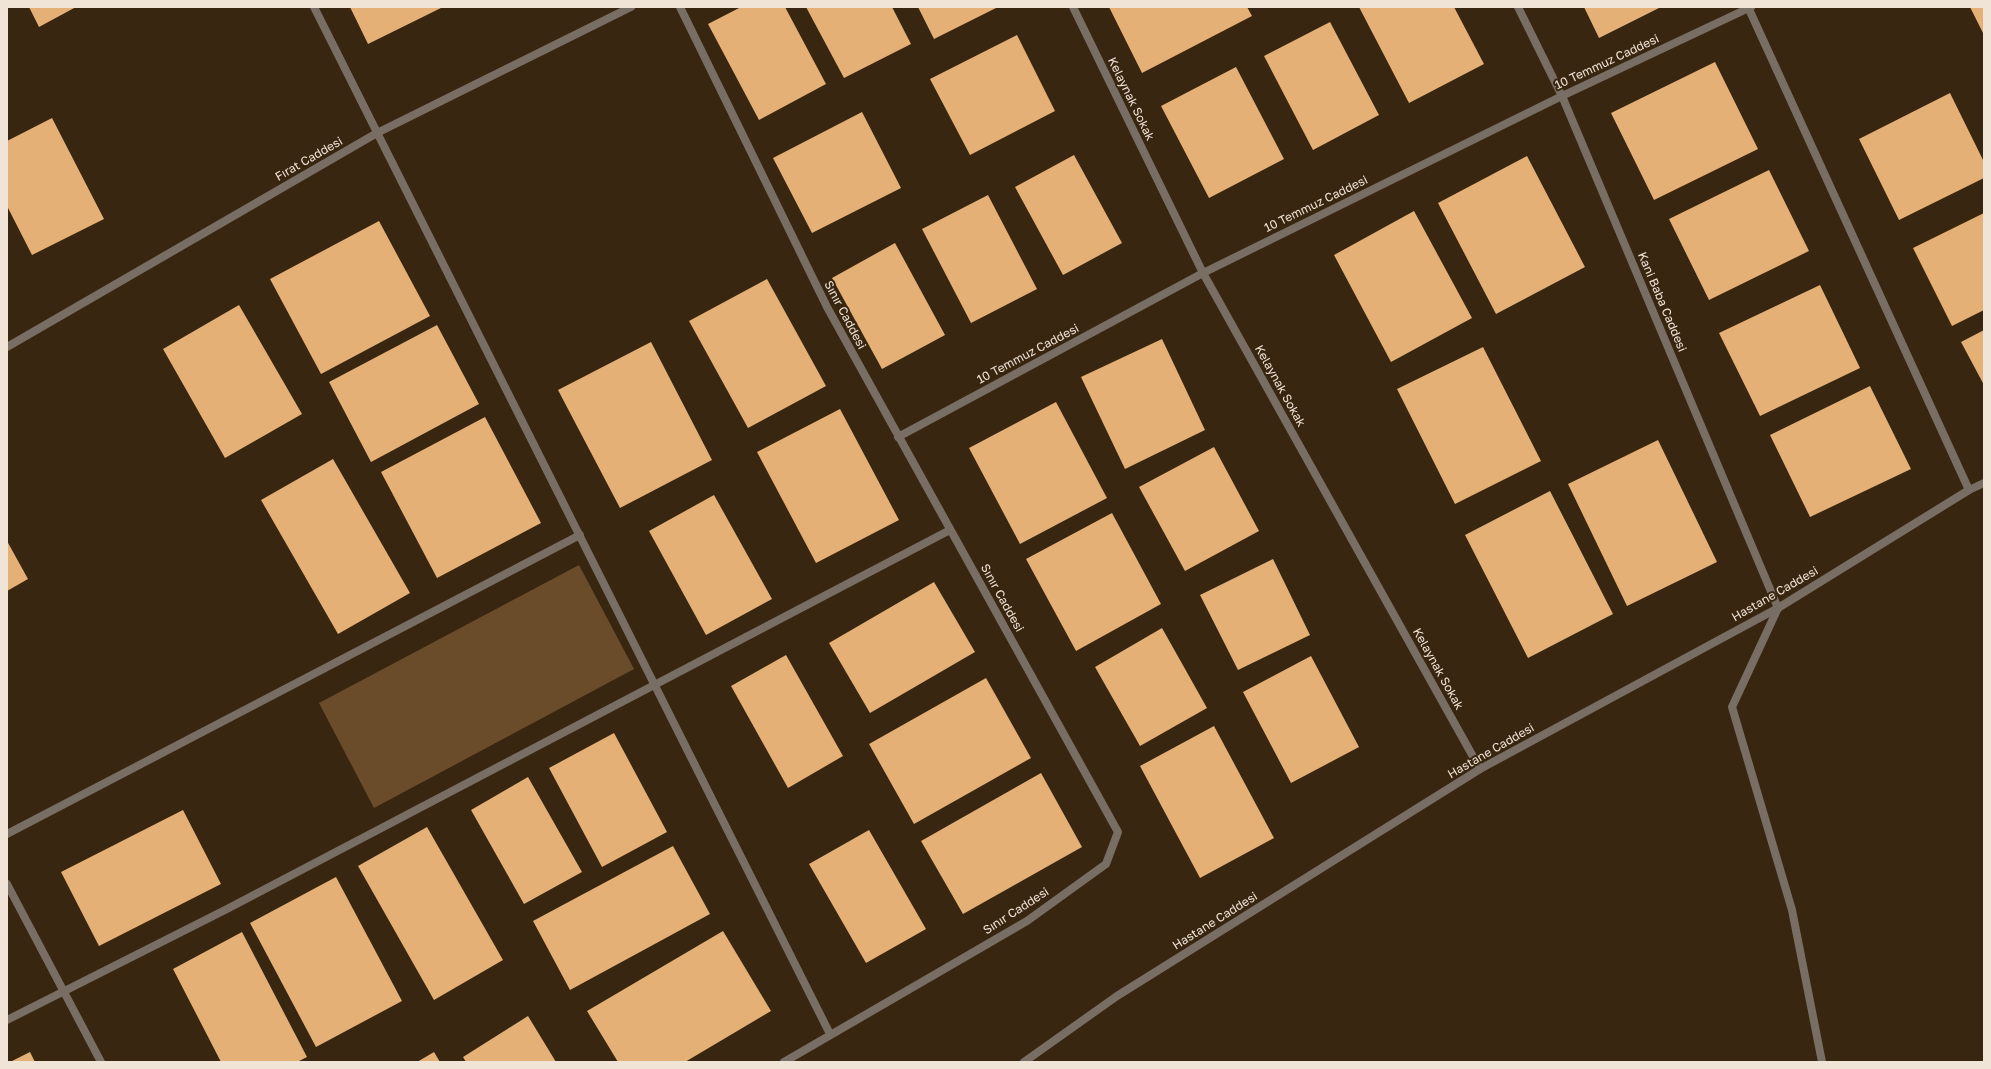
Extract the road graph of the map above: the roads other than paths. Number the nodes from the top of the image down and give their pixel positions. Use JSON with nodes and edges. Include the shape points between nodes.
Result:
{"nodes":[{"id":1,"x":314,"y":7,"type":"edge"},
{"id":2,"x":631,"y":7,"type":"edge"},
{"id":3,"x":680,"y":7,"type":"edge"},
{"id":4,"x":1073,"y":7,"type":"edge"},
{"id":5,"x":1518,"y":7,"type":"edge"},
{"id":6,"x":1750,"y":7,"type":"edge"},
{"id":7,"x":1562,"y":96,"type":"junction"},
{"id":8,"x":377,"y":133,"type":"junction"},
{"id":9,"x":1203,"y":274,"type":"junction"},
{"id":10,"x":7,"y":347,"type":"edge"},
{"id":11,"x":898,"y":437,"type":"junction"},
{"id":12,"x":1984,"y":483,"type":"edge"},
{"id":13,"x":1969,"y":490,"type":"junction"},
{"id":14,"x":950,"y":530,"type":"junction"},
{"id":15,"x":580,"y":535,"type":"junction"},
{"id":16,"x":1778,"y":608,"type":"junction"},
{"id":17,"x":655,"y":684,"type":"junction"},
{"id":18,"x":1480,"y":769,"type":"junction"},
{"id":19,"x":7,"y":834,"type":"edge"},
{"id":20,"x":7,"y":884,"type":"edge"},
{"id":21,"x":63,"y":992,"type":"junction"},
{"id":22,"x":7,"y":1020,"type":"edge"},
{"id":23,"x":830,"y":1034,"type":"junction"},
{"id":24,"x":101,"y":1062,"type":"edge"},
{"id":25,"x":784,"y":1062,"type":"edge"},
{"id":26,"x":1024,"y":1062,"type":"edge"},
{"id":27,"x":1822,"y":1062,"type":"edge"}],
"edges":[{"from":1,"to":8,"type":"street"},
{"from":2,"to":8,"type":"street","name":"Fırat Caddesi"},
{"from":3,"to":11,"type":"street","name":"Sınır Caddesi","via":[[827,307]]},
{"from":4,"to":9,"type":"street","name":"Kelaynak Sokak"},
{"from":5,"to":7,"type":"street","name":"Kani Baba Caddesi"},
{"from":6,"to":7,"type":"street","name":"10 Temmuz Caddesi"},
{"from":6,"to":13,"type":"street"},
{"from":7,"to":9,"type":"street","name":"10 Temmuz Caddesi"},
{"from":7,"to":16,"type":"street","name":"Kani Baba Caddesi"},
{"from":8,"to":10,"type":"street","name":"Fırat Caddesi"},
{"from":8,"to":15,"type":"street"},
{"from":9,"to":11,"type":"street","name":"10 Temmuz Caddesi"},
{"from":9,"to":18,"type":"street","name":"Kelaynak Sokak"},
{"from":11,"to":14,"type":"street","name":"Sınır Caddesi"},
{"from":12,"to":13,"type":"street","name":"Hastane Caddesi"},
{"from":13,"to":16,"type":"street","name":"Hastane Caddesi"},
{"from":14,"to":17,"type":"street"},
{"from":14,"to":23,"type":"street","name":"Sınır Caddesi","via":[[1118,832],[1106,864],[1027,921]]},
{"from":15,"to":17,"type":"street"},
{"from":15,"to":19,"type":"street"},
{"from":16,"to":18,"type":"street","name":"Hastane Caddesi"},
{"from":16,"to":27,"type":"street","via":[[1732,707],[1792,910]]},
{"from":17,"to":21,"type":"street","via":[[227,909]]},
{"from":17,"to":23,"type":"street"},
{"from":18,"to":26,"type":"street","name":"Hastane Caddesi","via":[[1117,996]]},
{"from":20,"to":21,"type":"street"},
{"from":21,"to":22,"type":"street"},
{"from":21,"to":24,"type":"street"},
{"from":23,"to":25,"type":"street","name":"Sınır Caddesi"}]}
